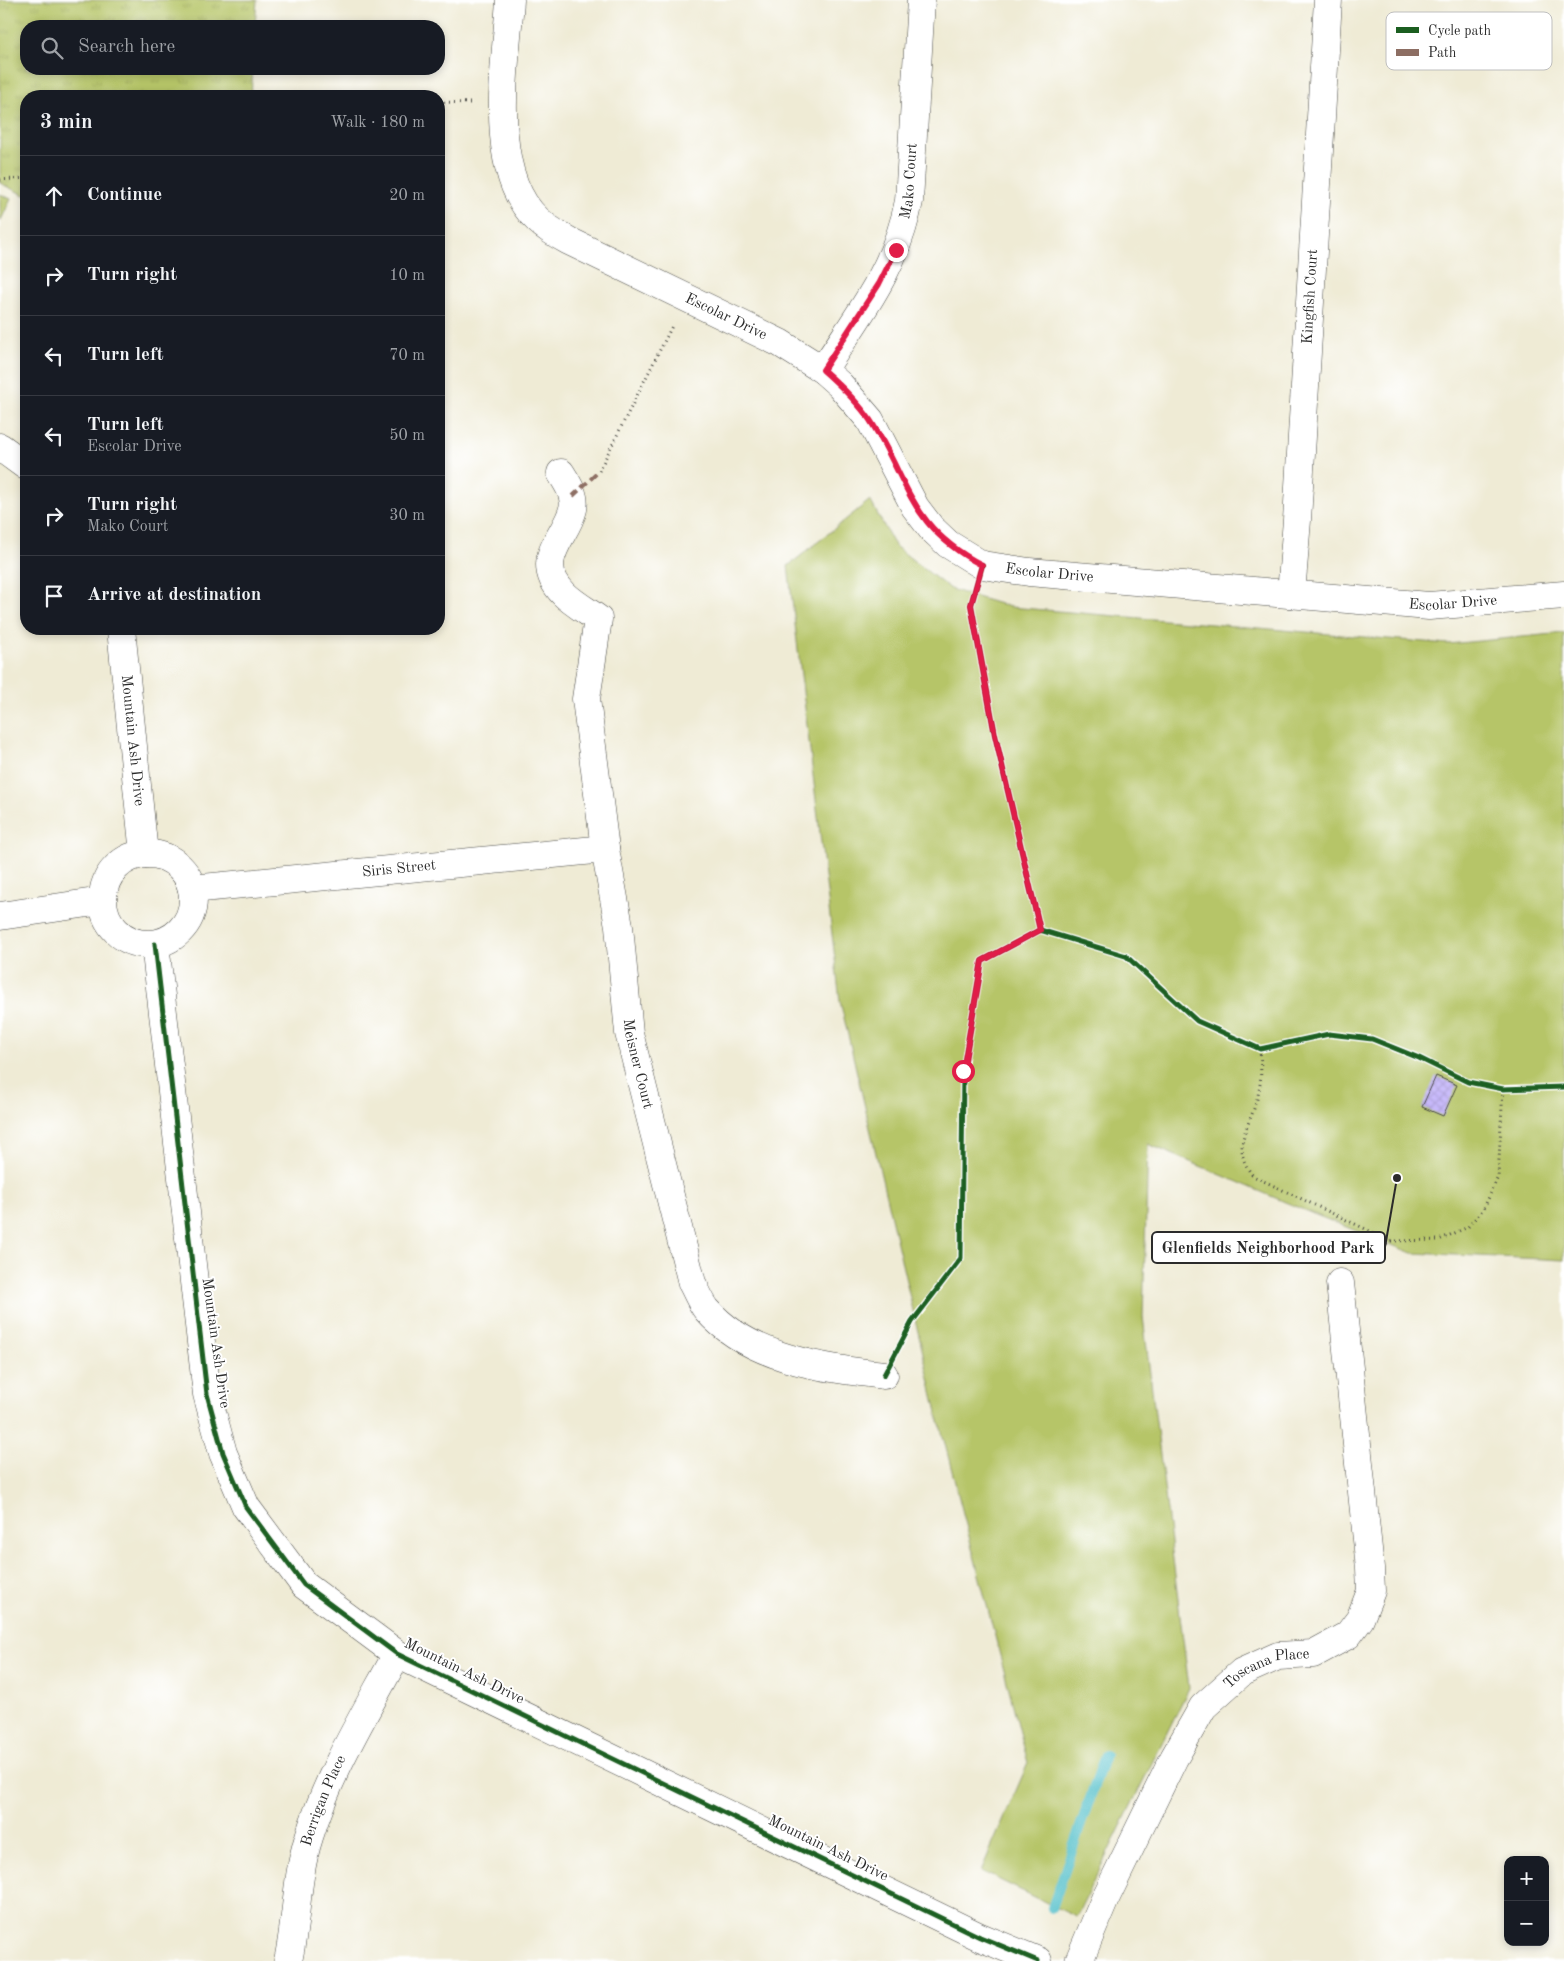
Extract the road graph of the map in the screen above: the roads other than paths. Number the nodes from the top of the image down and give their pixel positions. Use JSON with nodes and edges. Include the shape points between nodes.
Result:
{"nodes":[{"id":1,"x":510,"y":0,"type":"edge"},
{"id":2,"x":921,"y":0,"type":"edge"},
{"id":3,"x":1328,"y":0,"type":"edge"},
{"id":4,"x":823,"y":370,"type":"junction"},
{"id":5,"x":0,"y":447,"type":"edge"},
{"id":6,"x":20,"y":462,"type":"edge"},
{"id":7,"x":561,"y":473,"type":"dead end"},
{"id":8,"x":1291,"y":594,"type":"junction"},
{"id":9,"x":1564,"y":595,"type":"edge"},
{"id":10,"x":122,"y":635,"type":"edge"},
{"id":11,"x":605,"y":849,"type":"junction"},
{"id":12,"x":144,"y":854,"type":"junction"},
{"id":13,"x":192,"y":889,"type":"junction"},
{"id":14,"x":102,"y":901,"type":"junction"},
{"id":15,"x":0,"y":916,"type":"edge"},
{"id":16,"x":155,"y":944,"type":"junction"},
{"id":17,"x":1340,"y":1282,"type":"dead end"},
{"id":18,"x":884,"y":1374,"type":"dead end"},
{"id":19,"x":397,"y":1654,"type":"junction"},
{"id":20,"x":288,"y":1961,"type":"edge"},
{"id":21,"x":1038,"y":1961,"type":"edge"},
{"id":22,"x":1079,"y":1961,"type":"edge"}],
"edges":[{"from":1,"to":4,"type":"street","name":"Escolar Drive","via":[[504,145],[508,170],[516,190],[532,213],[550,230],[569,241],[780,343]]},
{"from":2,"to":4,"type":"street","name":"Mako Court","via":[[909,201],[904,226],[888,268]]},
{"from":3,"to":8,"type":"street","name":"Kingfish Court"},
{"from":4,"to":8,"type":"street","name":"Escolar Drive","via":[[870,420],[915,507],[931,528],[948,544],[982,565],[1029,572]]},
{"from":5,"to":6,"type":"street"},
{"from":7,"to":11,"type":"street","name":"Meisner Court","via":[[569,486],[573,508],[552,550],[550,563],[563,593],[598,619],[586,699]]},
{"from":8,"to":9,"type":"street","name":"Escolar Drive","via":[[1429,606]]},
{"from":10,"to":12,"type":"street","name":"Mountain Ash Drive"},
{"from":11,"to":13,"type":"street","name":"Siris Street"},
{"from":11,"to":18,"type":"street","name":"Meisner Court","via":[[619,926],[629,1033],[692,1283],[706,1309],[729,1331],[754,1345],[808,1364]]},
{"from":12,"to":13,"type":"street","via":[[174,862]]},
{"from":12,"to":14,"type":"street","via":[[128,858],[114,869],[105,884]]},
{"from":13,"to":16,"type":"street","via":[[192,908],[186,924],[172,938]]},
{"from":14,"to":15,"type":"street"},
{"from":14,"to":16,"type":"street","via":[[107,919],[119,934],[136,943]]},
{"from":16,"to":19,"type":"street","name":"Mountain Ash Drive","via":[[207,1394],[223,1453],[246,1507],[304,1585]]},
{"from":17,"to":22,"type":"street","name":"Toscana Place","via":[[1371,1591],[1360,1619],[1348,1635],[1313,1654],[1278,1656],[1242,1672],[1203,1707],[1174,1758],[1105,1899]]},
{"from":19,"to":20,"type":"street","name":"Berrigan Place","via":[[329,1780],[308,1838],[298,1883]]},
{"from":19,"to":21,"type":"street","name":"Mountain Ash Drive","via":[[971,1932]]}]}
